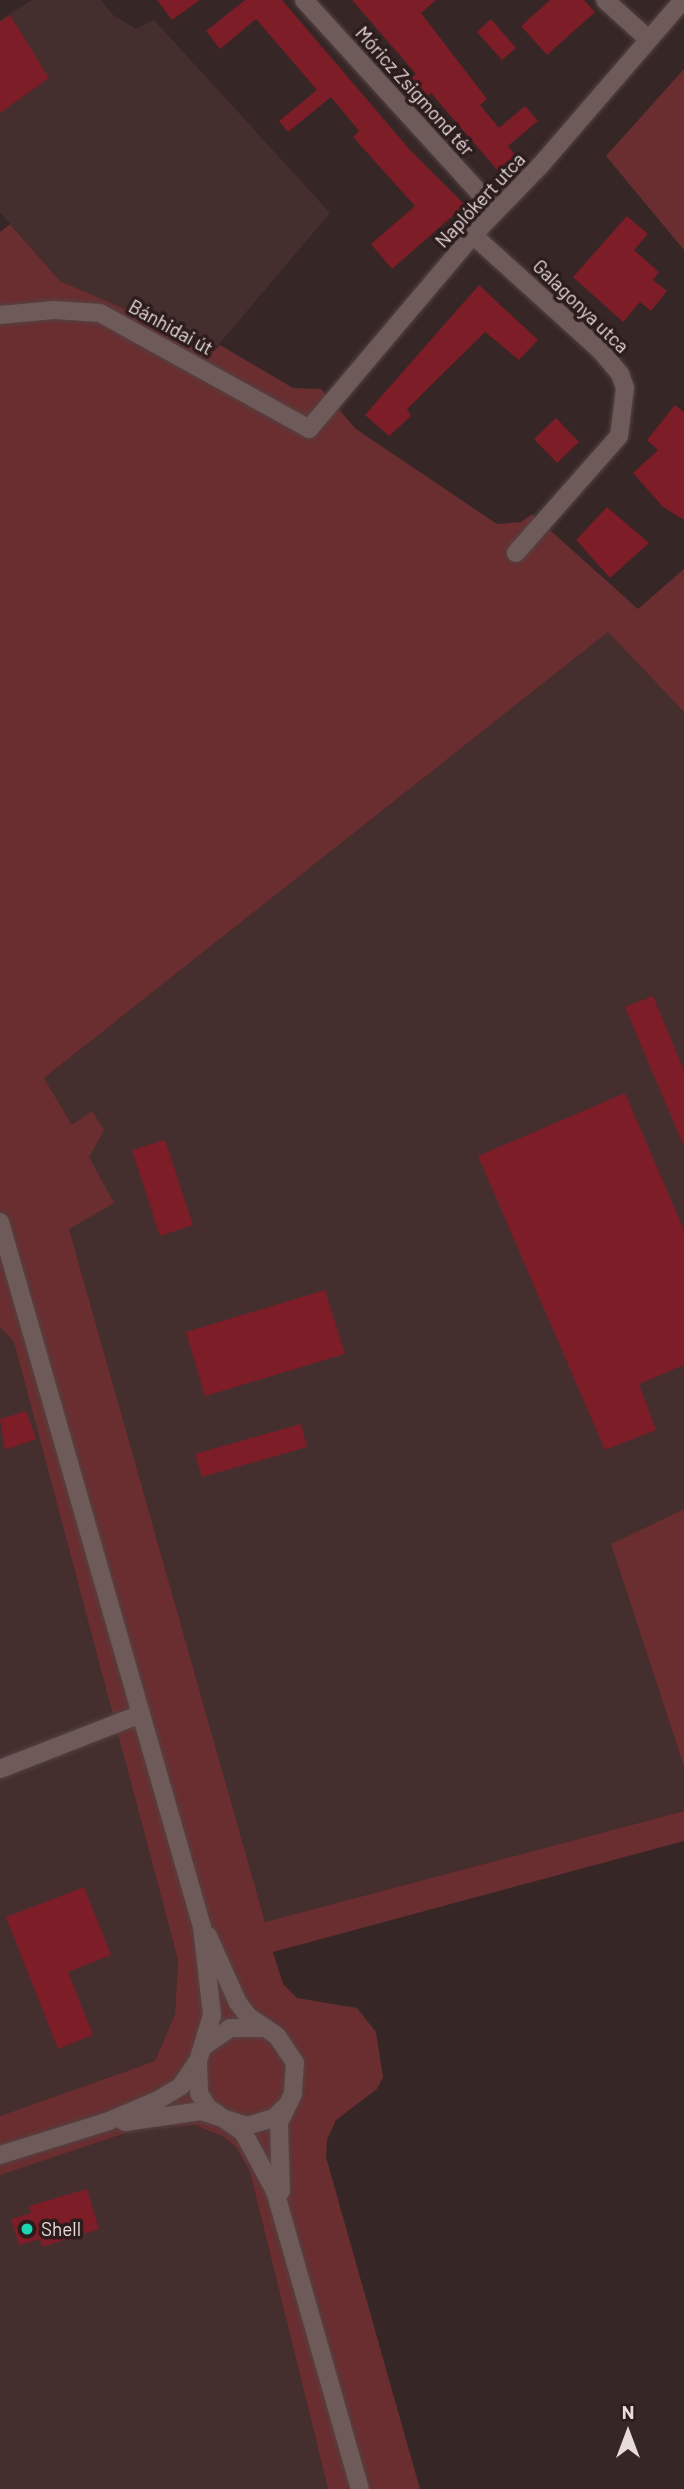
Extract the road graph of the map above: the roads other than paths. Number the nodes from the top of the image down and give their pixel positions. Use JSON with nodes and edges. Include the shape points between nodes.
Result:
{"nodes":[{"id":1,"x":304,"y":0,"type":"edge"},
{"id":2,"x":606,"y":0,"type":"edge"},
{"id":3,"x":683,"y":0,"type":"edge"},
{"id":4,"x":647,"y":38,"type":"junction"},
{"id":5,"x":495,"y":210,"type":"junction"},
{"id":6,"x":473,"y":235,"type":"junction"},
{"id":7,"x":0,"y":315,"type":"edge"},
{"id":8,"x":309,"y":429,"type":"joint"},
{"id":9,"x":516,"y":553,"type":"dead end"},
{"id":10,"x":0,"y":1223,"type":"edge"},
{"id":11,"x":141,"y":1714,"type":"junction"},
{"id":12,"x":0,"y":1769,"type":"edge"},
{"id":13,"x":202,"y":1927,"type":"junction"},
{"id":14,"x":262,"y":2028,"type":"junction"},
{"id":15,"x":201,"y":2054,"type":"junction"},
{"id":16,"x":285,"y":2108,"type":"junction"},
{"id":17,"x":219,"y":2118,"type":"junction"},
{"id":18,"x":109,"y":2121,"type":"junction"},
{"id":19,"x":0,"y":2155,"type":"edge"},
{"id":20,"x":284,"y":2214,"type":"junction"},
{"id":21,"x":360,"y":2489,"type":"edge"}],
"edges":[{"from":1,"to":5,"type":"street","name":"Móricz Zsigmond tér"},
{"from":2,"to":4,"type":"street"},
{"from":3,"to":4,"type":"street","name":"Naplókert utca"},
{"from":4,"to":5,"type":"street","name":"Naplókert utca","via":[[539,167]]},
{"from":5,"to":6,"type":"street","name":"Naplókert utca"},
{"from":6,"to":8,"type":"street","name":"Naplókert utca"},
{"from":6,"to":9,"type":"street","name":"Galagonya utca","via":[[600,350],[620,374],[625,388],[619,436]]},
{"from":7,"to":8,"type":"street","name":"Bánhidai út","via":[[54,310],[100,313]]},
{"from":10,"to":11,"type":"street"},
{"from":11,"to":12,"type":"street"},
{"from":11,"to":13,"type":"street"},
{"from":13,"to":14,"type":"street","via":[[213,1942],[238,2003]]},
{"from":13,"to":15,"type":"street","via":[[212,2000]]},
{"from":14,"to":15,"type":"street","via":[[230,2028]]},
{"from":14,"to":16,"type":"street","via":[[277,2036],[295,2063],[293,2094]]},
{"from":15,"to":17,"type":"street","via":[[199,2093]]},
{"from":15,"to":18,"type":"street","via":[[181,2086]]},
{"from":16,"to":17,"type":"street","via":[[274,2118],[247,2126]]},
{"from":16,"to":20,"type":"street","via":[[277,2143]]},
{"from":17,"to":18,"type":"street","via":[[191,2112]]},
{"from":17,"to":20,"type":"street","via":[[251,2143]]},
{"from":18,"to":19,"type":"street"},
{"from":20,"to":21,"type":"street"}]}
